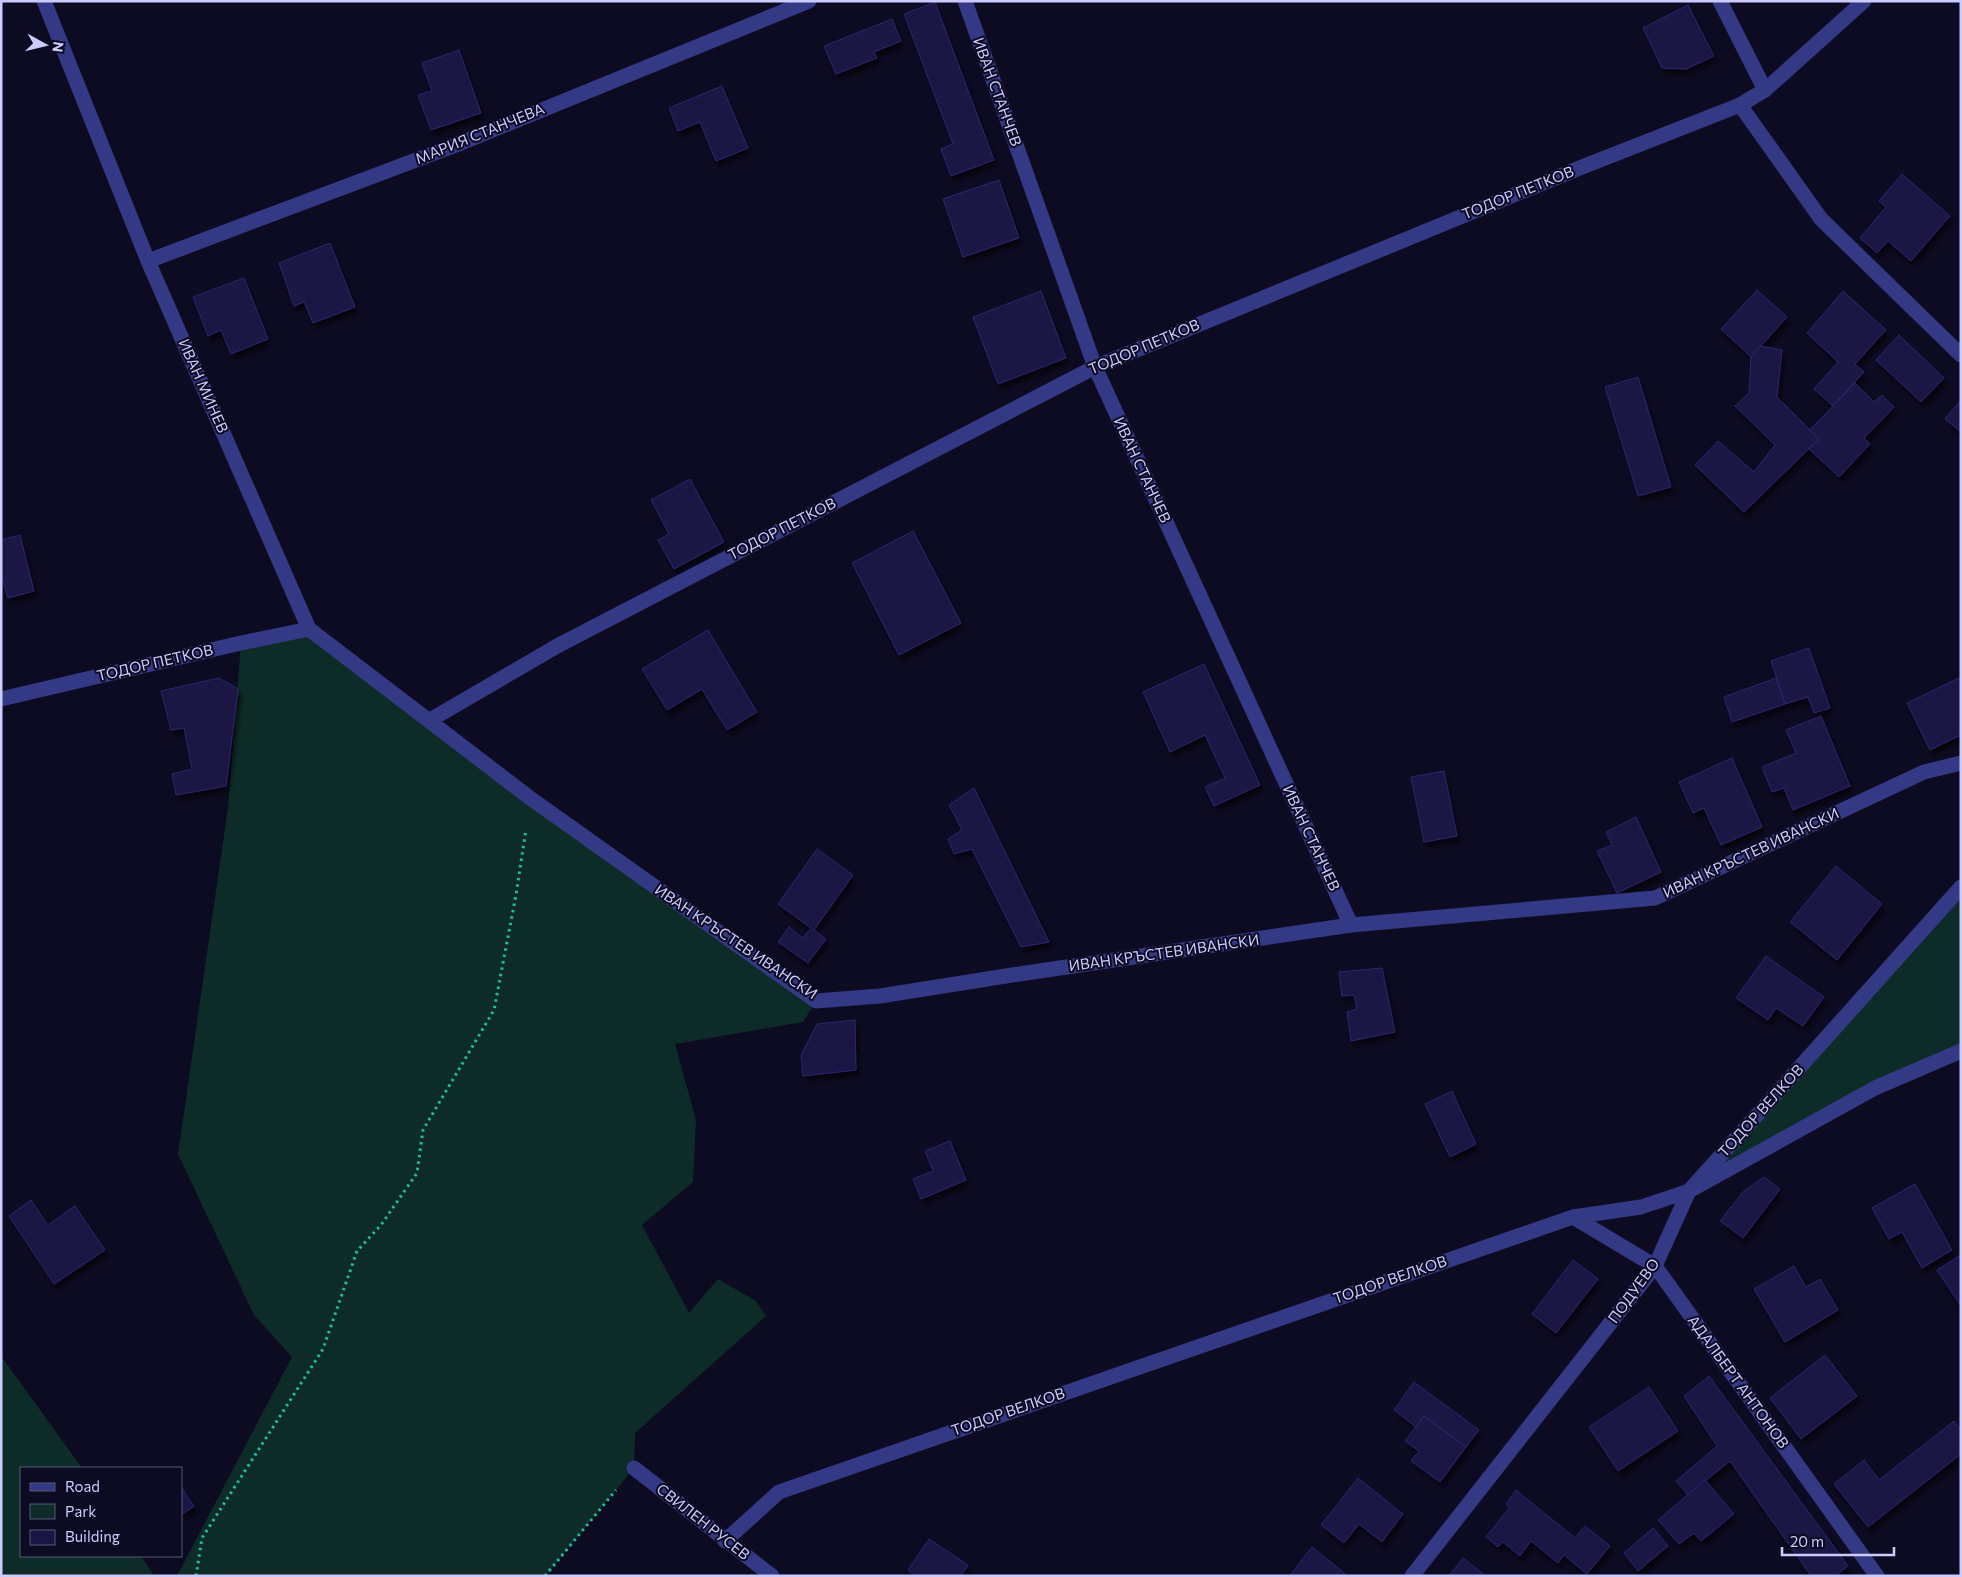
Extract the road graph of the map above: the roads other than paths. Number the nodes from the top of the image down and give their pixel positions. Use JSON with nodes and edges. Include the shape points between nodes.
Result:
{"nodes":[{"id":1,"x":44,"y":1,"type":"edge"},
{"id":2,"x":809,"y":1,"type":"edge"},
{"id":3,"x":965,"y":1,"type":"edge"},
{"id":4,"x":1720,"y":1,"type":"edge"},
{"id":5,"x":1864,"y":1,"type":"edge"},
{"id":6,"x":1765,"y":90,"type":"junction"},
{"id":7,"x":1740,"y":105,"type":"junction"},
{"id":8,"x":148,"y":261,"type":"junction"},
{"id":9,"x":1961,"y":355,"type":"edge"},
{"id":10,"x":1095,"y":367,"type":"junction"},
{"id":11,"x":309,"y":629,"type":"junction"},
{"id":12,"x":1,"y":699,"type":"edge"},
{"id":13,"x":430,"y":720,"type":"junction"},
{"id":14,"x":1961,"y":763,"type":"edge"},
{"id":15,"x":1961,"y":887,"type":"edge"},
{"id":16,"x":1351,"y":925,"type":"junction"},
{"id":17,"x":1961,"y":1051,"type":"edge"},
{"id":18,"x":1689,"y":1191,"type":"junction"},
{"id":19,"x":1573,"y":1216,"type":"junction"},
{"id":20,"x":1655,"y":1266,"type":"junction"},
{"id":21,"x":634,"y":1468,"type":"road end"},
{"id":22,"x":725,"y":1541,"type":"junction"},
{"id":23,"x":772,"y":1576,"type":"edge"},
{"id":24,"x":1412,"y":1576,"type":"edge"},
{"id":25,"x":1877,"y":1576,"type":"edge"}],
"edges":[{"from":1,"to":8,"type":"street","name":"ИВАН МИНЕВ"},
{"from":2,"to":8,"type":"street","name":"МАРИЯ СТАНЧЕВА","via":[[456,145]]},
{"from":3,"to":10,"type":"street","name":"ИВАН СТАНЧЕВ"},
{"from":4,"to":6,"type":"street"},
{"from":5,"to":6,"type":"street","name":"ТОДОР ПЕТКОВ"},
{"from":6,"to":7,"type":"street","name":"ТОДОР ПЕТКОВ"},
{"from":7,"to":9,"type":"street","via":[[1821,219]]},
{"from":7,"to":10,"type":"street","name":"ТОДОР ПЕТКОВ"},
{"from":8,"to":11,"type":"street","name":"ИВАН МИНЕВ"},
{"from":10,"to":13,"type":"street","name":"ТОДОР ПЕТКОВ","via":[[560,645]]},
{"from":10,"to":16,"type":"street","name":"ИВАН СТАНЧЕВ"},
{"from":11,"to":12,"type":"street","name":"ТОДОР ПЕТКОВ"},
{"from":11,"to":13,"type":"street","name":"ИВАН МИНЕВ"},
{"from":13,"to":16,"type":"street","name":"ИВАН КРЪСТЕВ ИВАНСКИ","via":[[530,798],[816,1001],[880,996]]},
{"from":14,"to":16,"type":"street","name":"ИВАН КРЪСТЕВ ИВАНСКИ","via":[[1924,772],[1655,898]]},
{"from":15,"to":18,"type":"street","name":"ТОДОР ВЕЛКОВ"},
{"from":17,"to":18,"type":"street","via":[[1876,1088]]},
{"from":18,"to":19,"type":"street","name":"ТОДОР ВЕЛКОВ","via":[[1640,1207]]},
{"from":18,"to":20,"type":"street","name":"ПОДУЕВО"},
{"from":19,"to":20,"type":"street","name":"АДАЛБЕРТ АНТОНОВ"},
{"from":19,"to":22,"type":"street","name":"ТОДОР ВЕЛКОВ","via":[[779,1492]]},
{"from":20,"to":24,"type":"street","name":"ПОДУЕВО"},
{"from":20,"to":25,"type":"street","name":"АДАЛБЕРТ АНТОНОВ"},
{"from":21,"to":22,"type":"street","name":"СВИЛЕН РУСЕВ"},
{"from":22,"to":23,"type":"street","name":"СВИЛЕН РУСЕВ"}]}
